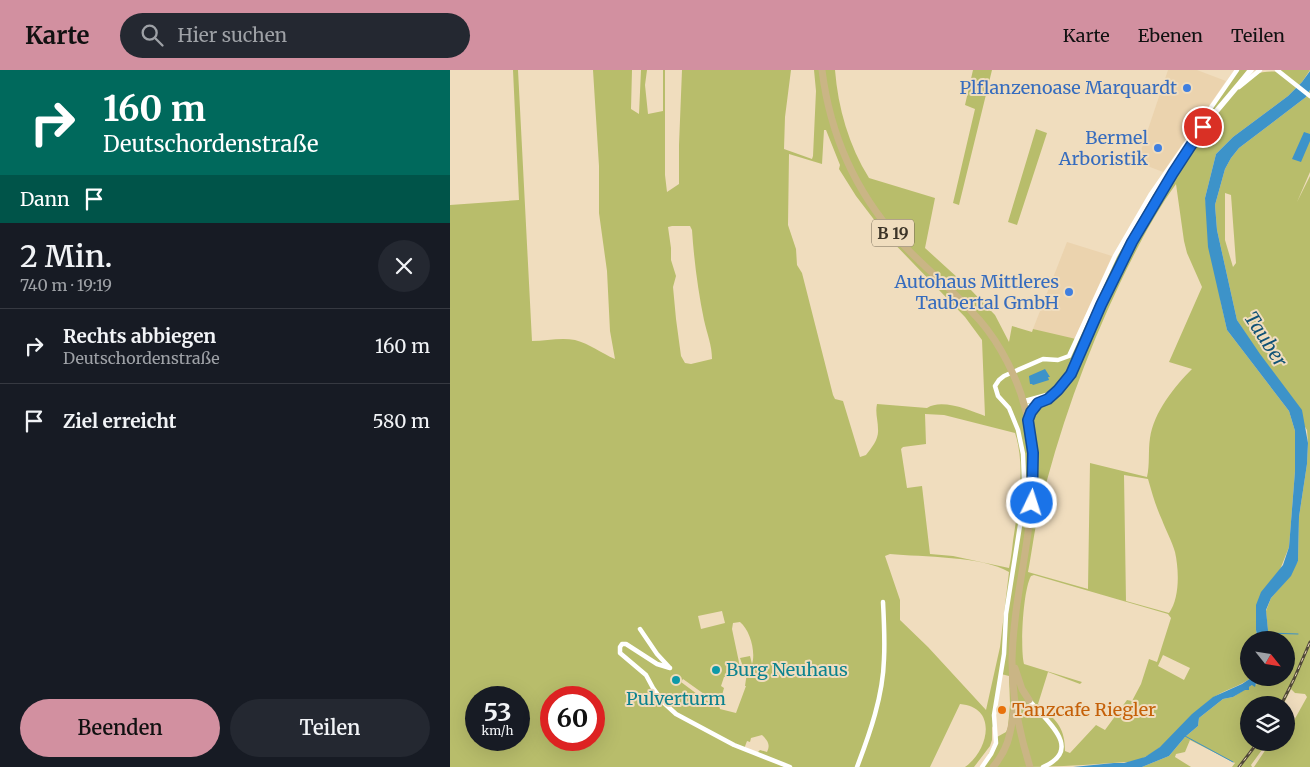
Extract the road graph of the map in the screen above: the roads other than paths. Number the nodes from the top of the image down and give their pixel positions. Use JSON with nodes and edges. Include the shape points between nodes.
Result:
{"nodes":[{"id":1,"x":822,"y":70,"type":"edge"},
{"id":2,"x":1237,"y":70,"type":"edge"},
{"id":3,"x":1249,"y":70,"type":"edge"},
{"id":4,"x":1260,"y":70,"type":"edge"},
{"id":5,"x":1277,"y":71,"type":"edge"},
{"id":6,"x":1232,"y":92,"type":"junction"},
{"id":7,"x":1310,"y":96,"type":"edge"},
{"id":8,"x":1052,"y":394,"type":"junction"},
{"id":9,"x":1038,"y":403,"type":"junction"},
{"id":10,"x":1024,"y":405,"type":"junction"},
{"id":11,"x":1028,"y":420,"type":"junction"},
{"id":12,"x":883,"y":602,"type":"dead end"},
{"id":13,"x":640,"y":629,"type":"dead end"},
{"id":14,"x":1012,"y":660,"type":"junction"},
{"id":15,"x":1029,"y":700,"type":"joint"},
{"id":16,"x":1015,"y":706,"type":"junction"},
{"id":17,"x":1030,"y":766,"type":"edge"},
{"id":18,"x":790,"y":767,"type":"edge"},
{"id":19,"x":857,"y":767,"type":"edge"},
{"id":20,"x":982,"y":767,"type":"edge"},
{"id":21,"x":993,"y":767,"type":"edge"},
{"id":22,"x":1043,"y":767,"type":"edge"}],
"edges":[{"from":1,"to":10,"type":"main road","number":"B 19","via":[[828,109],[839,145],[868,201],[899,240],[987,329],[1011,372]]},
{"from":2,"to":20,"type":"street","via":[[1150,194],[1115,256],[1071,352],[1064,359],[1043,359],[1004,376],[996,386],[998,396],[1008,408],[1018,430],[1024,480],[1006,614],[1004,654],[996,695],[996,743]]},
{"from":3,"to":6,"type":"street"},
{"from":4,"to":6,"type":"street"},
{"from":5,"to":7,"type":"street"},
{"from":6,"to":8,"type":"street","via":[[1203,127],[1157,198],[1117,272],[1074,368]]},
{"from":8,"to":9,"type":"street"},
{"from":8,"to":10,"type":"street"},
{"from":9,"to":10,"type":"street"},
{"from":9,"to":11,"type":"main road"},
{"from":10,"to":11,"type":"main road","number":"B 19"},
{"from":11,"to":14,"type":"main road","number":"B 19","via":[[1033,453],[1033,488]]},
{"from":12,"to":19,"type":"street","via":[[882,682]]},
{"from":13,"to":18,"type":"street","via":[[670,668],[626,644],[622,644],[620,653],[646,676],[664,703],[676,714],[734,745]]},
{"from":14,"to":15,"type":"main road"},
{"from":14,"to":16,"type":"main road","number":"B 19"},
{"from":15,"to":22,"type":"street","via":[[1055,729],[1061,742],[1059,757]]},
{"from":16,"to":17,"type":"main road","number":"B 19"},
{"from":16,"to":21,"type":"main road","via":[[1006,749]]}]}
